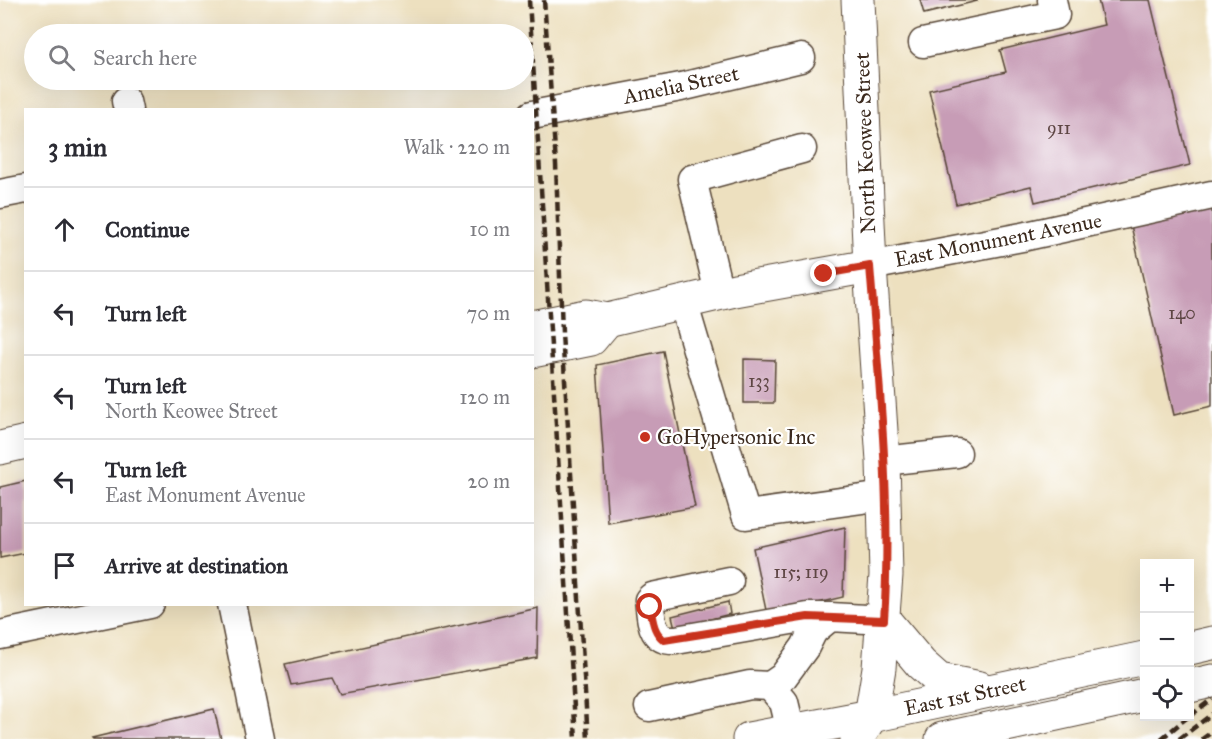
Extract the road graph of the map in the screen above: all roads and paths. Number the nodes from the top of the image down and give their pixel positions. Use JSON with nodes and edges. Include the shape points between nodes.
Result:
{"nodes":[{"id":1,"x":858,"y":0,"type":"edge"},
{"id":2,"x":1052,"y":0,"type":"edge"},
{"id":3,"x":923,"y":43,"type":"dead end"},
{"id":4,"x":801,"y":58,"type":"dead end"},
{"id":5,"x":546,"y":112,"type":"edge"},
{"id":6,"x":802,"y":149,"type":"dead end"},
{"id":7,"x":24,"y":189,"type":"edge"},
{"id":8,"x":0,"y":194,"type":"edge"},
{"id":9,"x":1212,"y":195,"type":"edge"},
{"id":10,"x":870,"y":266,"type":"junction"},
{"id":11,"x":720,"y":293,"type":"junction"},
{"id":12,"x":683,"y":302,"type":"junction"},
{"id":13,"x":608,"y":320,"type":"junction"},
{"id":14,"x":534,"y":327,"type":"edge"},
{"id":15,"x":534,"y":351,"type":"edge"},
{"id":16,"x":24,"y":442,"type":"edge"},
{"id":17,"x":0,"y":448,"type":"edge"},
{"id":18,"x":957,"y":453,"type":"dead end"},
{"id":19,"x":884,"y":461,"type":"junction"},
{"id":20,"x":884,"y":496,"type":"junction"},
{"id":21,"x":729,"y":581,"type":"dead end"},
{"id":22,"x":140,"y":606,"type":"edge"},
{"id":23,"x":232,"y":606,"type":"edge"},
{"id":24,"x":830,"y":617,"type":"junction"},
{"id":25,"x":884,"y":620,"type":"junction"},
{"id":26,"x":0,"y":635,"type":"edge"},
{"id":27,"x":1212,"y":643,"type":"edge"},
{"id":28,"x":1194,"y":647,"type":"edge"},
{"id":29,"x":1140,"y":659,"type":"edge"},
{"id":30,"x":1212,"y":681,"type":"edge"},
{"id":31,"x":1194,"y":685,"type":"edge"},
{"id":32,"x":770,"y":686,"type":"junction"},
{"id":33,"x":994,"y":690,"type":"junction"},
{"id":34,"x":1140,"y":696,"type":"edge"},
{"id":35,"x":649,"y":707,"type":"dead end"},
{"id":36,"x":791,"y":731,"type":"junction"},
{"id":37,"x":869,"y":731,"type":"edge"},
{"id":38,"x":260,"y":739,"type":"edge"},
{"id":39,"x":749,"y":739,"type":"edge"},
{"id":40,"x":942,"y":739,"type":"edge"}],
"edges":[{"from":1,"to":10,"type":"main road","name":"North Keowee Street"},
{"from":2,"to":3,"type":"street","via":[[1055,15]]},
{"from":4,"to":5,"type":"street","name":"Amelia Street","via":[[681,87]]},
{"from":6,"to":11,"type":"street","via":[[692,179]]},
{"from":7,"to":8,"type":"street"},
{"from":9,"to":10,"type":"street","name":"East Monument Avenue"},
{"from":10,"to":11,"type":"main road","name":"East Monument Avenue"},
{"from":10,"to":19,"type":"main road","name":"North Keowee Street"},
{"from":11,"to":12,"type":"main road","name":"East Monument Avenue"},
{"from":12,"to":13,"type":"main road","name":"East Monument Avenue"},
{"from":12,"to":20,"type":"street","via":[[746,515]]},
{"from":13,"to":14,"type":"main road","name":"East Monument Avenue","via":[[586,316]]},
{"from":13,"to":15,"type":"main road","name":"East Monument Avenue","via":[[591,339]]},
{"from":16,"to":17,"type":"main road"},
{"from":18,"to":19,"type":"street"},
{"from":19,"to":20,"type":"main road","name":"North Keowee Street"},
{"from":20,"to":25,"type":"main road","name":"North Keowee Street"},
{"from":21,"to":24,"type":"street","via":[[652,597],[649,600],[657,635],[664,640],[676,640],[808,617]]},
{"from":22,"to":26,"type":"street"},
{"from":23,"to":38,"type":"street"},
{"from":24,"to":25,"type":"street"},
{"from":24,"to":32,"type":"street","via":[[813,631],[783,677]]},
{"from":25,"to":33,"type":"main road","via":[[939,680]]},
{"from":25,"to":37,"type":"main road","name":"North Keowee Street"},
{"from":27,"to":28,"type":"main road"},
{"from":29,"to":33,"type":"main road","name":"East 1st Street"},
{"from":30,"to":31,"type":"main road"},
{"from":32,"to":35,"type":"street","via":[[750,684]]},
{"from":32,"to":36,"type":"street","via":[[784,702]]},
{"from":33,"to":37,"type":"main road","name":"East 1st Street"},
{"from":34,"to":40,"type":"main road","name":"East 1st Street"},
{"from":36,"to":37,"type":"main road","name":"East 1st Street"},
{"from":36,"to":39,"type":"main road","name":"East 1st Street"}]}
